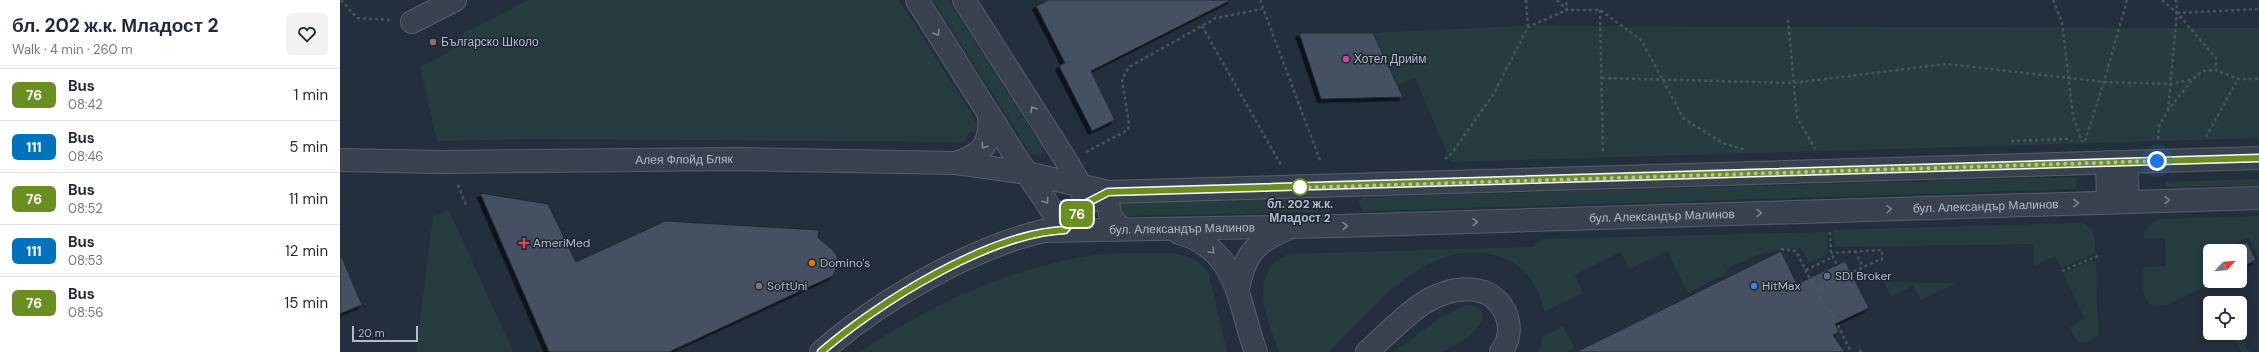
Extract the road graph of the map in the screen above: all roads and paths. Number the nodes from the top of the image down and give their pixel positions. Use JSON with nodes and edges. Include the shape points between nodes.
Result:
{"nodes":[{"id":1,"x":341,"y":0,"type":"edge"},
{"id":2,"x":455,"y":0,"type":"edge"},
{"id":3,"x":916,"y":0,"type":"edge"},
{"id":4,"x":964,"y":0,"type":"edge"},
{"id":5,"x":1260,"y":0,"type":"edge"},
{"id":6,"x":1526,"y":0,"type":"edge"},
{"id":7,"x":1557,"y":0,"type":"edge"},
{"id":8,"x":1566,"y":0,"type":"edge"},
{"id":9,"x":2053,"y":0,"type":"edge"},
{"id":10,"x":2127,"y":0,"type":"edge"},
{"id":11,"x":2162,"y":0,"type":"edge"},
{"id":12,"x":2176,"y":0,"type":"edge"},
{"id":13,"x":1262,"y":9,"type":"junction"},
{"id":14,"x":2259,"y":9,"type":"edge"},
{"id":15,"x":1567,"y":10,"type":"junction"},
{"id":16,"x":1600,"y":10,"type":"junction"},
{"id":17,"x":2177,"y":13,"type":"junction"},
{"id":18,"x":1788,"y":20,"type":"dead end"},
{"id":19,"x":412,"y":22,"type":"joint"},
{"id":20,"x":1202,"y":26,"type":"junction"},
{"id":21,"x":1528,"y":27,"type":"junction"},
{"id":22,"x":2216,"y":70,"type":"junction"},
{"id":23,"x":1602,"y":78,"type":"junction"},
{"id":24,"x":2069,"y":79,"type":"junction"},
{"id":25,"x":2193,"y":79,"type":"junction"},
{"id":26,"x":2238,"y":79,"type":"junction"},
{"id":27,"x":1664,"y":80,"type":"junction"},
{"id":28,"x":2259,"y":80,"type":"edge"},
{"id":29,"x":1793,"y":82,"type":"junction"},
{"id":30,"x":2104,"y":82,"type":"junction"},
{"id":31,"x":2170,"y":84,"type":"junction"},
{"id":32,"x":2168,"y":110,"type":"junction"},
{"id":33,"x":989,"y":114,"type":"junction"},
{"id":34,"x":1053,"y":142,"type":"junction"},
{"id":35,"x":2203,"y":144,"type":"dead end"},
{"id":36,"x":2157,"y":146,"type":"dead end"},
{"id":37,"x":1815,"y":149,"type":"dead end"},
{"id":38,"x":1747,"y":150,"type":"dead end"},
{"id":39,"x":1082,"y":154,"type":"dead end"},
{"id":40,"x":1603,"y":154,"type":"dead end"},
{"id":41,"x":2259,"y":158,"type":"edge"},
{"id":42,"x":340,"y":160,"type":"edge"},
{"id":43,"x":1443,"y":161,"type":"dead end"},
{"id":44,"x":2117,"y":162,"type":"junction"},
{"id":45,"x":956,"y":163,"type":"junction"},
{"id":46,"x":1323,"y":169,"type":"dead end"},
{"id":47,"x":1284,"y":170,"type":"dead end"},
{"id":48,"x":1026,"y":173,"type":"junction"},
{"id":49,"x":1108,"y":192,"type":"junction"},
{"id":50,"x":1082,"y":195,"type":"junction"},
{"id":51,"x":2259,"y":198,"type":"edge"},
{"id":52,"x":2118,"y":202,"type":"junction"},
{"id":53,"x":1830,"y":227,"type":"dead end"},
{"id":54,"x":1292,"y":228,"type":"junction"},
{"id":55,"x":1165,"y":229,"type":"junction"},
{"id":56,"x":1075,"y":230,"type":"junction"},
{"id":57,"x":1123,"y":230,"type":"junction"},
{"id":58,"x":1781,"y":250,"type":"dead end"},
{"id":59,"x":1855,"y":251,"type":"junction"},
{"id":60,"x":1831,"y":253,"type":"junction"},
{"id":61,"x":2100,"y":255,"type":"dead end"},
{"id":62,"x":1833,"y":257,"type":"junction"},
{"id":63,"x":1863,"y":267,"type":"junction"},
{"id":64,"x":1806,"y":270,"type":"junction"},
{"id":65,"x":2062,"y":271,"type":"dead end"},
{"id":66,"x":1843,"y":277,"type":"junction"},
{"id":67,"x":1238,"y":289,"type":"junction"},
{"id":68,"x":1816,"y":290,"type":"junction"},
{"id":69,"x":1839,"y":305,"type":"dead end"},
{"id":70,"x":1830,"y":309,"type":"junction"},
{"id":71,"x":821,"y":352,"type":"edge"},
{"id":72,"x":1256,"y":352,"type":"edge"},
{"id":73,"x":1367,"y":352,"type":"edge"},
{"id":74,"x":1502,"y":352,"type":"edge"},
{"id":75,"x":1851,"y":352,"type":"edge"}],
"edges":[{"from":1,"to":19,"type":"path","via":[[357,18]]},
{"from":2,"to":19,"type":"street"},
{"from":3,"to":33,"type":"street","one_way":true},
{"from":34,"to":4,"type":"street","one_way":true},
{"from":5,"to":13,"type":"path"},
{"from":6,"to":21,"type":"path"},
{"from":7,"to":15,"type":"path"},
{"from":8,"to":15,"type":"path"},
{"from":9,"to":24,"type":"path","via":[[2062,22]]},
{"from":10,"to":30,"type":"path"},
{"from":11,"to":17,"type":"path"},
{"from":12,"to":17,"type":"path"},
{"from":13,"to":20,"type":"path","via":[[1216,18]]},
{"from":13,"to":46,"type":"path"},
{"from":14,"to":17,"type":"path"},
{"from":15,"to":16,"type":"path"},
{"from":15,"to":21,"type":"path"},
{"from":16,"to":23,"type":"path"},
{"from":16,"to":27,"type":"path","via":[[1641,40]]},
{"from":17,"to":22,"type":"path","via":[[2216,58]]},
{"from":17,"to":31,"type":"path"},
{"from":18,"to":29,"type":"path"},
{"from":20,"to":39,"type":"path","via":[[1129,67],[1122,79],[1128,130]]},
{"from":20,"to":47,"type":"path"},
{"from":21,"to":43,"type":"path","via":[[1493,95],[1452,153]]},
{"from":22,"to":25,"type":"path","via":[[2203,71]]},
{"from":22,"to":26,"type":"path"},
{"from":23,"to":27,"type":"path"},
{"from":23,"to":40,"type":"path"},
{"from":24,"to":29,"type":"path","via":[[1947,64]]},
{"from":24,"to":30,"type":"path"},
{"from":24,"to":30,"type":"path","via":[[2073,116],[2083,146]]},
{"from":25,"to":31,"type":"path"},
{"from":25,"to":32,"type":"path"},
{"from":26,"to":28,"type":"path"},
{"from":26,"to":35,"type":"path"},
{"from":27,"to":29,"type":"path"},
{"from":27,"to":38,"type":"path","via":[[1684,119],[1723,143]]},
{"from":29,"to":37,"type":"path","via":[[1797,117]]},
{"from":30,"to":31,"type":"path"},
{"from":31,"to":32,"type":"path"},
{"from":32,"to":36,"type":"path","via":[[2159,126]]},
{"from":33,"to":45,"type":"street","one_way":true,"via":[[990,132],[986,144],[970,159]]},
{"from":33,"to":48,"type":"street"},
{"from":34,"to":48,"type":"street","name":"Алея Флойд Бляк","via":[[1055,154],[1051,163],[1042,169]]},
{"from":34,"to":50,"type":"street"},
{"from":41,"to":44,"type":"street"},
{"from":42,"to":45,"type":"street","name":"Алея Флойд Бляк","via":[[444,162],[736,159]]},
{"from":44,"to":49,"type":"street"},
{"from":44,"to":52,"type":"street"},
{"from":45,"to":48,"type":"street","name":"Алея Флойд Бляк"},
{"from":48,"to":50,"type":"street","name":"Алея Флойд Бляк"},
{"from":48,"to":56,"type":"street","one_way":true},
{"from":49,"to":50,"type":"street"},
{"from":49,"to":57,"type":"street","via":[[1108,213],[1114,223]]},
{"from":50,"to":56,"type":"street"},
{"from":52,"to":51,"type":"street","name":"бул. Александър Малинов","one_way":true},
{"from":54,"to":52,"type":"street","name":"бул. Александър Малинов","one_way":true},
{"from":53,"to":60,"type":"path"},
{"from":54,"to":55,"type":"street","name":"бул. Александър Малинов"},
{"from":54,"to":67,"type":"street","via":[[1274,235],[1251,252],[1245,261]]},
{"from":55,"to":57,"type":"street","name":"бул. Александър Малинов"},
{"from":55,"to":67,"type":"street","one_way":true,"via":[[1204,242],[1223,263]]},
{"from":56,"to":57,"type":"street","name":"бул. Александър Малинов"},
{"from":56,"to":71,"type":"street","name":"бул. Александър Малинов","via":[[1042,231],[984,251],[927,279],[878,309]]},
{"from":58,"to":64,"type":"path","via":[[1796,251]]},
{"from":59,"to":60,"type":"path"},
{"from":59,"to":63,"type":"path"},
{"from":59,"to":63,"type":"path","via":[[1882,250],[1882,260]]},
{"from":60,"to":62,"type":"path"},
{"from":61,"to":65,"type":"path"},
{"from":62,"to":64,"type":"path"},
{"from":62,"to":66,"type":"path"},
{"from":63,"to":66,"type":"path"},
{"from":64,"to":68,"type":"path"},
{"from":66,"to":68,"type":"path"},
{"from":67,"to":72,"type":"street"},
{"from":68,"to":70,"type":"path","via":[[1826,311]]},
{"from":69,"to":70,"type":"path"},
{"from":70,"to":75,"type":"path"},
{"from":73,"to":74,"type":"street","via":[[1430,300],[1452,292],[1472,289],[1488,293],[1505,312],[1509,331]]}]}
